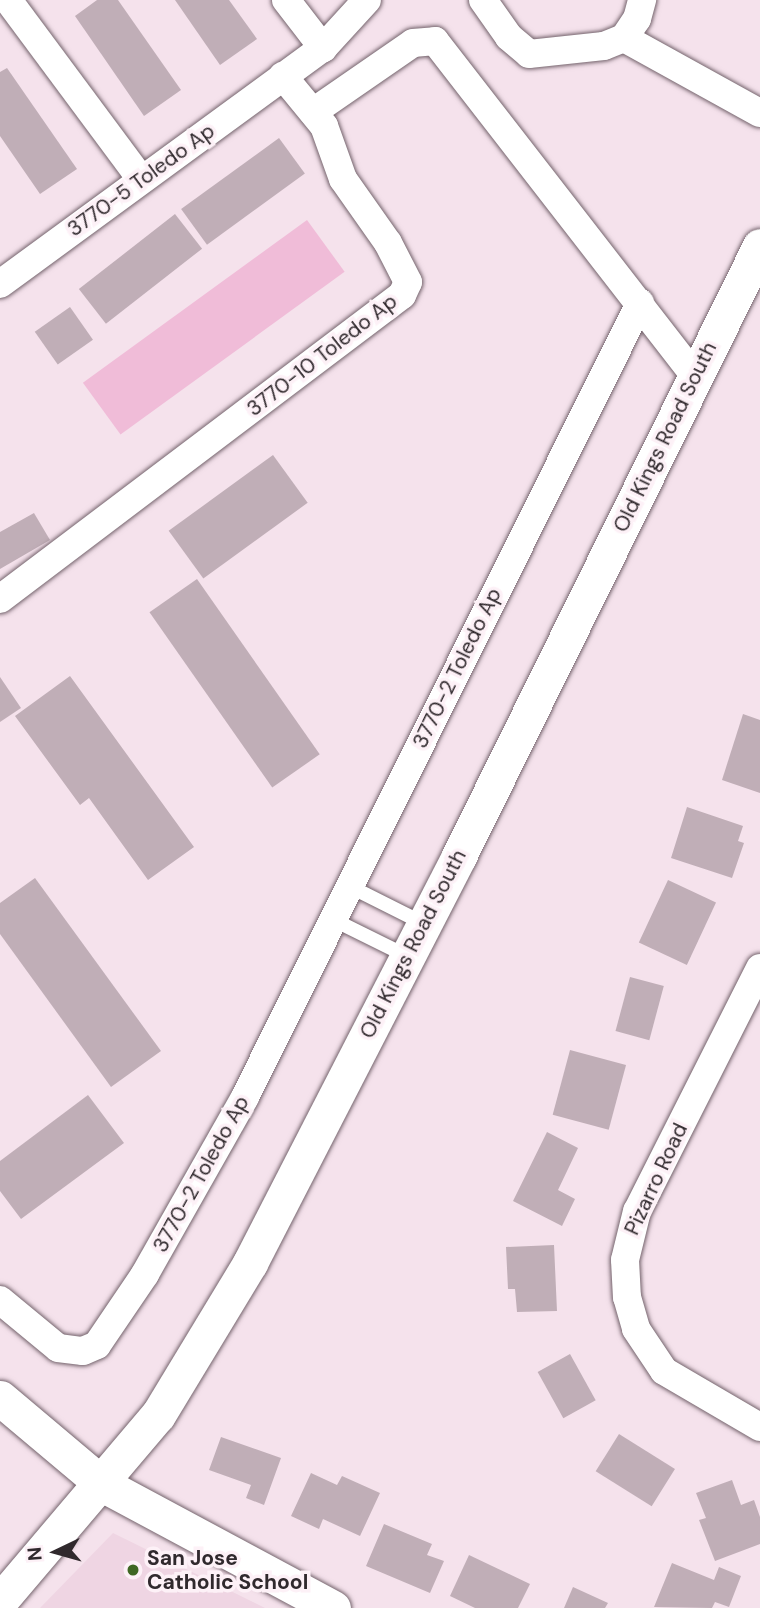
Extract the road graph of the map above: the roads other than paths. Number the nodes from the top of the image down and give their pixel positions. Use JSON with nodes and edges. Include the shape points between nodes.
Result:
{"nodes":[{"id":1,"x":8,"y":0,"type":"edge"},
{"id":2,"x":286,"y":0,"type":"edge"},
{"id":3,"x":367,"y":0,"type":"edge"},
{"id":4,"x":483,"y":0,"type":"edge"},
{"id":5,"x":642,"y":0,"type":"edge"},
{"id":6,"x":624,"y":38,"type":"junction"},
{"id":7,"x":323,"y":48,"type":"junction"},
{"id":8,"x":283,"y":76,"type":"junction"},
{"id":9,"x":313,"y":112,"type":"junction"},
{"id":10,"x":760,"y":113,"type":"edge"},
{"id":11,"x":141,"y":179,"type":"junction"},
{"id":12,"x":760,"y":246,"type":"edge"},
{"id":13,"x":0,"y":285,"type":"edge"},
{"id":14,"x":640,"y":303,"type":"junction"},
{"id":15,"x":695,"y":376,"type":"junction"},
{"id":16,"x":0,"y":599,"type":"edge"},
{"id":17,"x":349,"y":886,"type":"junction"},
{"id":18,"x":332,"y":919,"type":"junction"},
{"id":19,"x":424,"y":923,"type":"junction"},
{"id":20,"x":407,"y":956,"type":"junction"},
{"id":21,"x":760,"y":968,"type":"edge"},
{"id":22,"x":0,"y":1300,"type":"edge"},
{"id":23,"x":0,"y":1398,"type":"edge"},
{"id":24,"x":760,"y":1427,"type":"edge"},
{"id":25,"x":102,"y":1484,"type":"junction"},
{"id":26,"x":0,"y":1601,"type":"edge"},
{"id":27,"x":333,"y":1608,"type":"edge"}],
"edges":[{"from":1,"to":11,"type":"street"},
{"from":2,"to":7,"type":"street"},
{"from":3,"to":7,"type":"street"},
{"from":4,"to":6,"type":"street","via":[[509,37],[529,54],[604,46]]},
{"from":5,"to":6,"type":"street","via":[[638,19]]},
{"from":6,"to":10,"type":"street"},
{"from":7,"to":8,"type":"street"},
{"from":8,"to":9,"type":"street","name":"3770-10 Toledo Ap"},
{"from":8,"to":11,"type":"street","name":"3770-5 Toledo Ap"},
{"from":9,"to":14,"type":"street","via":[[413,43],[435,41]]},
{"from":9,"to":16,"type":"street","name":"3770-10 Toledo Ap","via":[[331,143],[343,179],[388,243],[408,282],[402,295]]},
{"from":11,"to":13,"type":"street","name":"3770-5 Toledo Ap"},
{"from":12,"to":15,"type":"street","name":"Old Kings Road South"},
{"from":14,"to":15,"type":"street"},
{"from":14,"to":17,"type":"street","name":"3770-2 Toledo Ap"},
{"from":15,"to":19,"type":"street","name":"Old Kings Road South"},
{"from":17,"to":18,"type":"street","name":"3770-2 Toledo Ap"},
{"from":17,"to":19,"type":"lane"},
{"from":18,"to":20,"type":"lane"},
{"from":18,"to":22,"type":"street","name":"3770-2 Toledo Ap","via":[[188,1202],[97,1345],[83,1351],[58,1348]]},
{"from":19,"to":20,"type":"street","name":"Old Kings Road South"},
{"from":20,"to":25,"type":"street","name":"Old Kings Road South","via":[[250,1263],[158,1415]]},
{"from":21,"to":24,"type":"street","name":"Pizarro Road","via":[[636,1211],[625,1260],[627,1297],[648,1352],[664,1371]]},
{"from":23,"to":25,"type":"street"},
{"from":25,"to":26,"type":"street","name":"Old Kings Road South"},
{"from":25,"to":27,"type":"street"}]}
